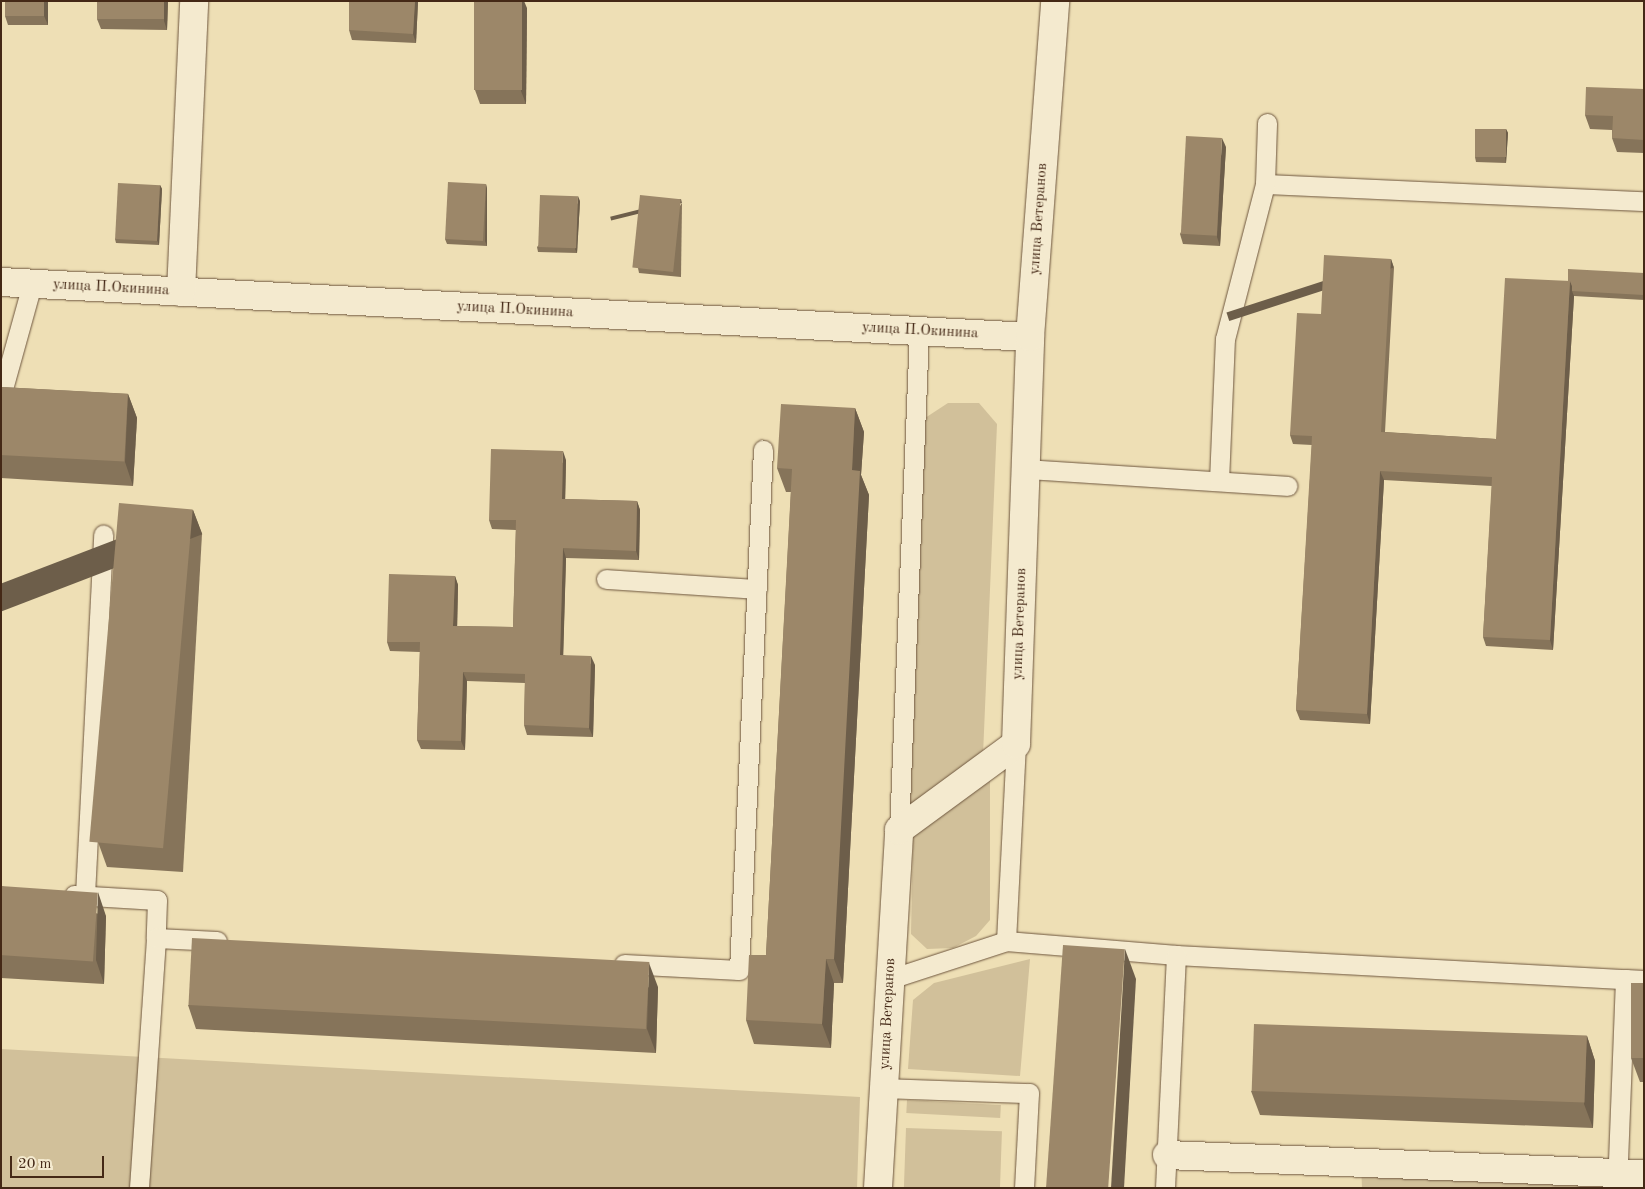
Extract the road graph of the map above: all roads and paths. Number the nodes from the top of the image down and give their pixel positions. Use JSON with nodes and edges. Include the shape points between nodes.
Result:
{"nodes":[{"id":1,"x":194,"y":1,"type":"edge"},
{"id":2,"x":1055,"y":1,"type":"edge"},
{"id":3,"x":1267,"y":123,"type":"dead end"},
{"id":4,"x":1265,"y":184,"type":"junction"},
{"id":5,"x":1644,"y":201,"type":"edge"},
{"id":6,"x":1,"y":282,"type":"edge"},
{"id":7,"x":32,"y":284,"type":"junction"},
{"id":8,"x":181,"y":292,"type":"junction"},
{"id":9,"x":919,"y":332,"type":"junction"},
{"id":10,"x":1030,"y":337,"type":"junction"},
{"id":11,"x":1,"y":396,"type":"edge"},
{"id":12,"x":763,"y":450,"type":"dead end"},
{"id":13,"x":1026,"y":469,"type":"junction"},
{"id":14,"x":1218,"y":480,"type":"junction"},
{"id":15,"x":1287,"y":486,"type":"dead end"},
{"id":16,"x":103,"y":534,"type":"dead end"},
{"id":17,"x":606,"y":579,"type":"dead end"},
{"id":18,"x":757,"y":589,"type":"junction"},
{"id":19,"x":1016,"y":744,"type":"junction"},
{"id":20,"x":899,"y":830,"type":"junction"},
{"id":21,"x":57,"y":894,"type":"edge"},
{"id":22,"x":85,"y":895,"type":"junction"},
{"id":23,"x":156,"y":938,"type":"junction"},
{"id":24,"x":1006,"y":941,"type":"junction"},
{"id":25,"x":235,"y":942,"type":"edge"},
{"id":26,"x":1176,"y":955,"type":"junction"},
{"id":27,"x":601,"y":962,"type":"edge"},
{"id":28,"x":890,"y":979,"type":"junction"},
{"id":29,"x":1635,"y":980,"type":"edge"},
{"id":30,"x":884,"y":1088,"type":"junction"},
{"id":31,"x":1167,"y":1155,"type":"junction"},
{"id":32,"x":1627,"y":1178,"type":"edge"},
{"id":33,"x":139,"y":1188,"type":"edge"},
{"id":34,"x":878,"y":1188,"type":"edge"},
{"id":35,"x":1024,"y":1188,"type":"edge"},
{"id":36,"x":1165,"y":1188,"type":"edge"}],
"edges":[{"from":1,"to":8,"type":"street"},
{"from":2,"to":10,"type":"street","name":"улица Ветеранов"},
{"from":3,"to":4,"type":"lane"},
{"from":4,"to":5,"type":"lane"},
{"from":4,"to":14,"type":"lane","via":[[1225,339]]},
{"from":6,"to":7,"type":"street","name":"улица П.Окинина"},
{"from":7,"to":8,"type":"street","name":"улица П.Окинина"},
{"from":7,"to":11,"type":"lane"},
{"from":8,"to":9,"type":"street","name":"улица П.Окинина"},
{"from":9,"to":10,"type":"street","name":"улица П.Окинина"},
{"from":9,"to":20,"type":"lane"},
{"from":10,"to":13,"type":"street","name":"улица Ветеранов"},
{"from":12,"to":18,"type":"lane"},
{"from":13,"to":14,"type":"lane"},
{"from":13,"to":19,"type":"street","name":"улица Ветеранов"},
{"from":14,"to":15,"type":"lane"},
{"from":16,"to":22,"type":"lane"},
{"from":17,"to":18,"type":"lane"},
{"from":18,"to":27,"type":"lane","via":[[739,970]]},
{"from":19,"to":20,"type":"street"},
{"from":19,"to":24,"type":"lane"},
{"from":20,"to":28,"type":"street","name":"улица Ветеранов"},
{"from":21,"to":22,"type":"lane"},
{"from":22,"to":23,"type":"lane","via":[[157,900]]},
{"from":23,"to":25,"type":"lane"},
{"from":23,"to":33,"type":"lane"},
{"from":24,"to":26,"type":"lane"},
{"from":24,"to":28,"type":"lane"},
{"from":26,"to":29,"type":"lane"},
{"from":26,"to":31,"type":"lane"},
{"from":28,"to":30,"type":"street","name":"улица Ветеранов"},
{"from":29,"to":32,"type":"lane"},
{"from":30,"to":34,"type":"street","name":"улица Ветеранов"},
{"from":30,"to":35,"type":"lane","via":[[1029,1093]]},
{"from":31,"to":32,"type":"street"},
{"from":31,"to":36,"type":"lane"}]}
